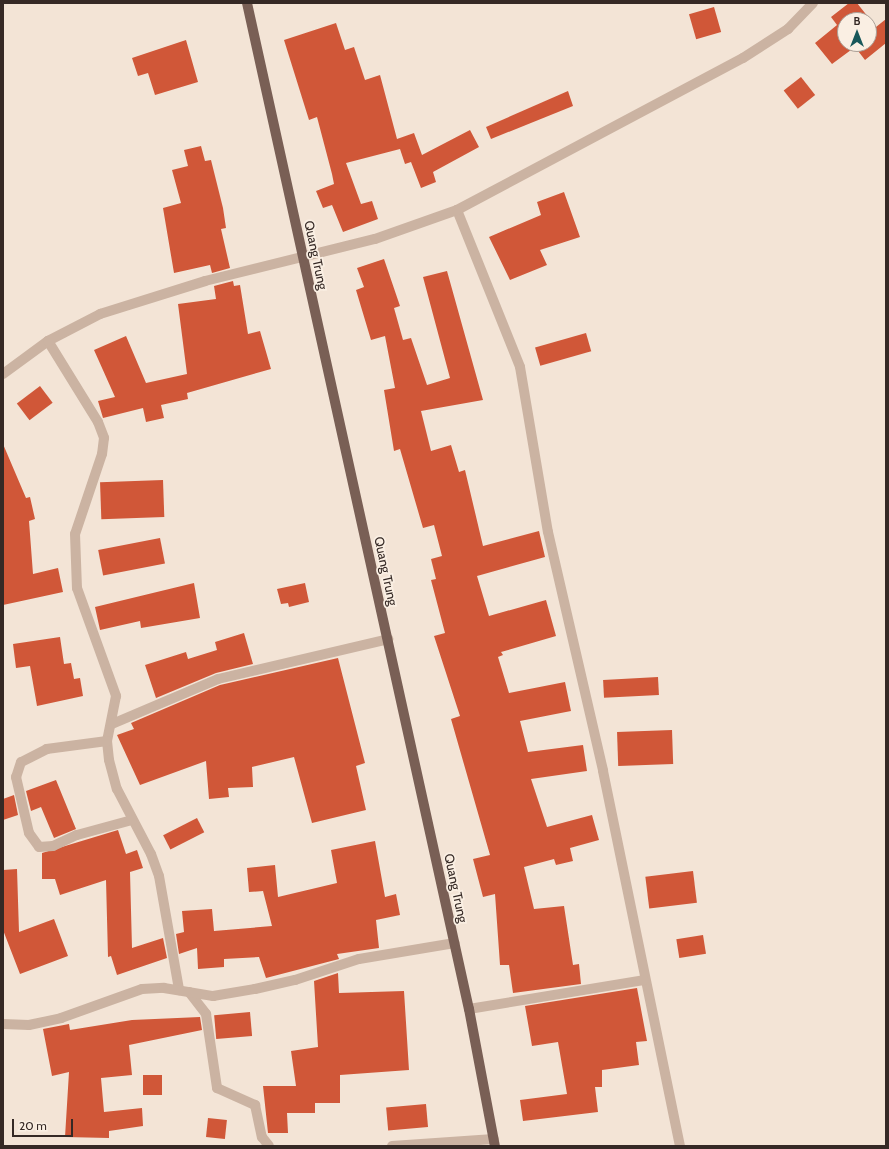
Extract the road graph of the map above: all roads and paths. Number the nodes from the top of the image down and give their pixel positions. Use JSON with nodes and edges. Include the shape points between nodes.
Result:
{"nodes":[{"id":1,"x":248,"y":3,"type":"edge"},
{"id":2,"x":812,"y":3,"type":"edge"},
{"id":3,"x":457,"y":210,"type":"junction"},
{"id":4,"x":303,"y":255,"type":"junction"},
{"id":5,"x":48,"y":341,"type":"junction"},
{"id":6,"x":3,"y":374,"type":"edge"},
{"id":7,"x":388,"y":639,"type":"junction"},
{"id":8,"x":112,"y":724,"type":"junction"},
{"id":9,"x":107,"y":741,"type":"junction"},
{"id":10,"x":132,"y":820,"type":"junction"},
{"id":11,"x":455,"y":943,"type":"junction"},
{"id":12,"x":644,"y":980,"type":"junction"},
{"id":13,"x":184,"y":991,"type":"junction"},
{"id":14,"x":469,"y":1009,"type":"junction"},
{"id":15,"x":3,"y":1024,"type":"edge"},
{"id":16,"x":494,"y":1142,"type":"edge"},
{"id":17,"x":269,"y":1146,"type":"edge"},
{"id":18,"x":392,"y":1146,"type":"edge"},
{"id":19,"x":680,"y":1146,"type":"edge"}],
"edges":[{"from":1,"to":4,"type":"main road","name":"Quang Trung"},
{"from":2,"to":3,"type":"street","via":[[788,29],[743,58]]},
{"from":3,"to":4,"type":"street","via":[[375,239]]},
{"from":3,"to":12,"type":"street","via":[[520,367],[541,494],[603,771]]},
{"from":4,"to":5,"type":"street","via":[[257,271],[205,281],[118,307]]},
{"from":4,"to":7,"type":"main road","name":"Quang Trung"},
{"from":5,"to":6,"type":"street"},
{"from":5,"to":8,"type":"street","via":[[98,422],[104,438],[102,454],[82,507],[74,556],[83,613],[116,696]]},
{"from":7,"to":8,"type":"street","via":[[218,679]]},
{"from":7,"to":11,"type":"main road","name":"Quang Trung"},
{"from":8,"to":9,"type":"street"},
{"from":9,"to":10,"type":"street","via":[[117,789]]},
{"from":9,"to":10,"type":"street","via":[[47,749],[21,762],[16,776],[29,833],[39,846],[53,846],[77,835]]},
{"from":10,"to":13,"type":"street","via":[[151,854],[159,876]]},
{"from":11,"to":13,"type":"street","via":[[359,959],[295,980],[255,989],[213,996]]},
{"from":11,"to":14,"type":"main road","name":"Quang Trung"},
{"from":12,"to":14,"type":"street"},
{"from":12,"to":19,"type":"street"},
{"from":13,"to":15,"type":"street","via":[[142,989],[61,1018],[29,1025]]},
{"from":13,"to":17,"type":"street","via":[[206,1014],[217,1088],[255,1105],[262,1137]]},
{"from":14,"to":16,"type":"main road","name":"Quang Trung"},
{"from":16,"to":18,"type":"street"}]}
